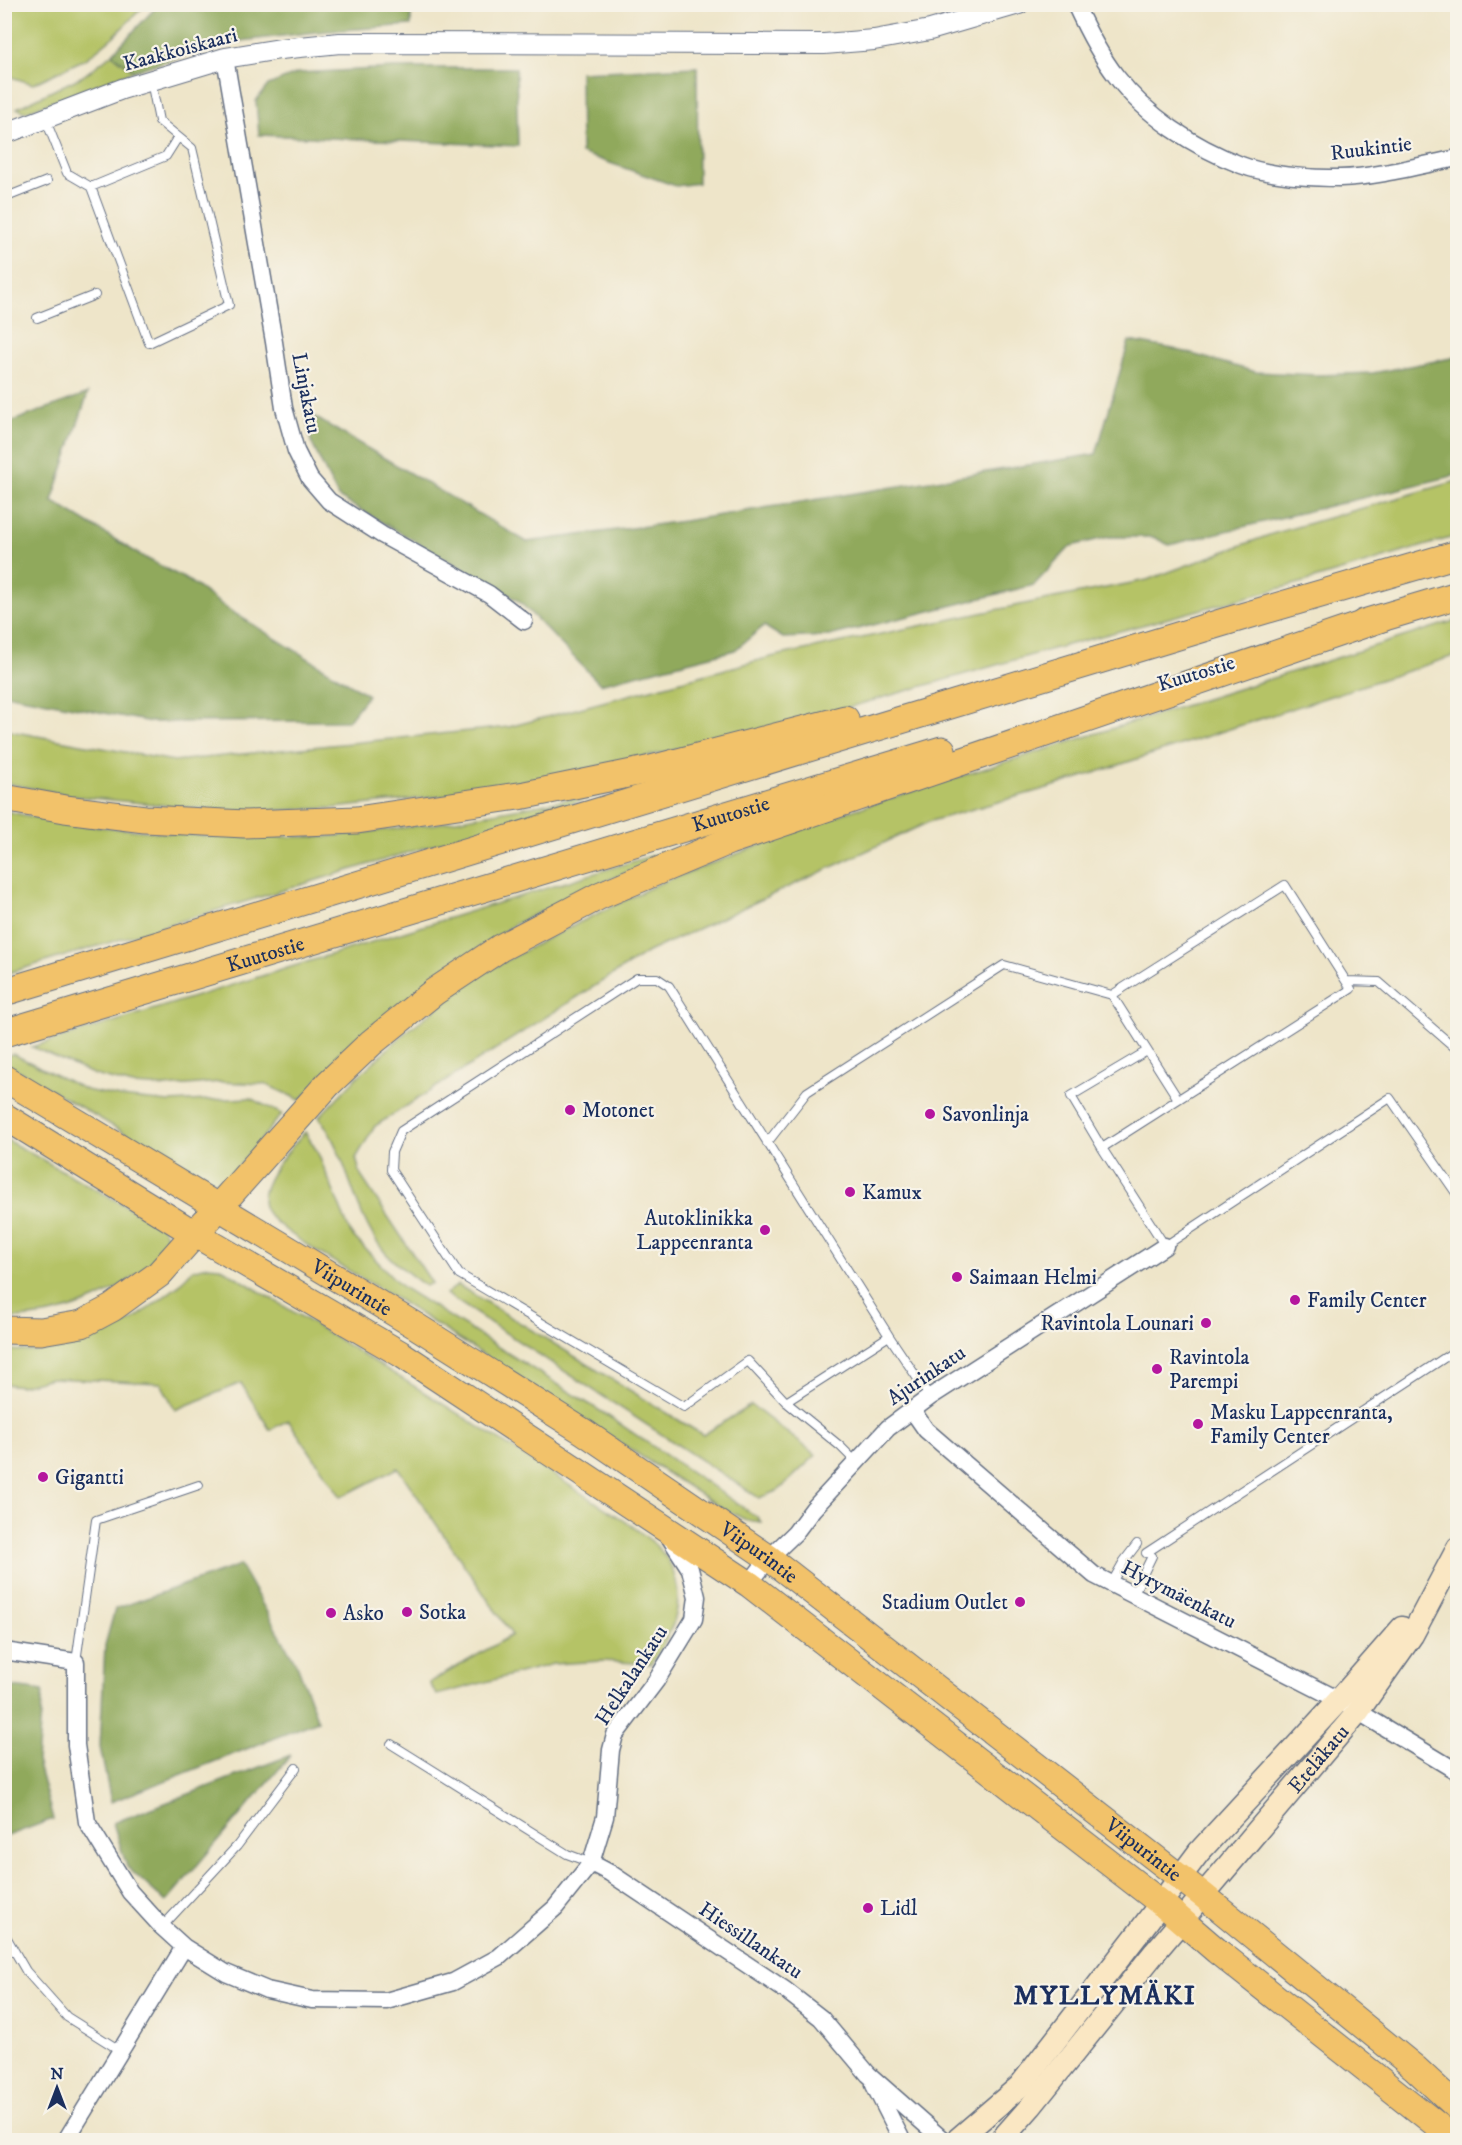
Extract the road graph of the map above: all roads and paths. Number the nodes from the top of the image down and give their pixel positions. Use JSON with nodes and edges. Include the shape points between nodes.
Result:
{"nodes":[{"id":1,"x":1019,"y":4,"type":"edge"},
{"id":2,"x":1075,"y":4,"type":"edge"},
{"id":3,"x":225,"y":58,"type":"junction"},
{"id":4,"x":151,"y":80,"type":"junction"},
{"id":5,"x":45,"y":118,"type":"junction"},
{"id":6,"x":4,"y":134,"type":"edge"},
{"id":7,"x":178,"y":137,"type":"junction"},
{"id":8,"x":1458,"y":158,"type":"edge"},
{"id":9,"x":47,"y":180,"type":"dead end"},
{"id":10,"x":91,"y":187,"type":"junction"},
{"id":11,"x":4,"y":198,"type":"edge"},
{"id":12,"x":95,"y":295,"type":"dead end"},
{"id":13,"x":37,"y":318,"type":"dead end"},
{"id":14,"x":1458,"y":554,"type":"edge"},
{"id":15,"x":1458,"y":595,"type":"edge"},
{"id":16,"x":1382,"y":618,"type":"junction"},
{"id":17,"x":524,"y":621,"type":"dead end"},
{"id":18,"x":1224,"y":622,"type":"junction"},
{"id":19,"x":4,"y":798,"type":"edge"},
{"id":20,"x":1346,"y":981,"type":"junction"},
{"id":21,"x":4,"y":992,"type":"edge"},
{"id":22,"x":1112,"y":995,"type":"junction"},
{"id":23,"x":4,"y":1033,"type":"edge"},
{"id":24,"x":1458,"y":1044,"type":"edge"},
{"id":25,"x":1147,"y":1051,"type":"junction"},
{"id":26,"x":4,"y":1078,"type":"edge"},
{"id":27,"x":1178,"y":1099,"type":"junction"},
{"id":28,"x":4,"y":1116,"type":"edge"},
{"id":29,"x":767,"y":1143,"type":"junction"},
{"id":30,"x":1102,"y":1148,"type":"junction"},
{"id":31,"x":1458,"y":1196,"type":"edge"},
{"id":32,"x":220,"y":1207,"type":"junction"},
{"id":33,"x":195,"y":1234,"type":"junction"},
{"id":34,"x":1165,"y":1246,"type":"junction"},
{"id":35,"x":4,"y":1330,"type":"edge"},
{"id":36,"x":889,"y":1336,"type":"junction"},
{"id":37,"x":1458,"y":1349,"type":"edge"},
{"id":38,"x":930,"y":1397,"type":"junction"},
{"id":39,"x":786,"y":1402,"type":"junction"},
{"id":40,"x":912,"y":1410,"type":"junction"},
{"id":41,"x":856,"y":1462,"type":"junction"},
{"id":42,"x":199,"y":1485,"type":"dead end"},
{"id":43,"x":660,"y":1524,"type":"junction"},
{"id":44,"x":1137,"y":1544,"type":"dead end"},
{"id":45,"x":1458,"y":1548,"type":"edge"},
{"id":46,"x":769,"y":1558,"type":"junction"},
{"id":47,"x":749,"y":1584,"type":"junction"},
{"id":48,"x":1111,"y":1584,"type":"junction"},
{"id":49,"x":1133,"y":1596,"type":"junction"},
{"id":50,"x":4,"y":1651,"type":"edge"},
{"id":51,"x":76,"y":1662,"type":"junction"},
{"id":52,"x":1348,"y":1707,"type":"junction"},
{"id":53,"x":391,"y":1744,"type":"dead end"},
{"id":54,"x":296,"y":1768,"type":"dead end"},
{"id":55,"x":1458,"y":1772,"type":"edge"},
{"id":56,"x":591,"y":1863,"type":"junction"},
{"id":57,"x":1180,"y":1878,"type":"junction"},
{"id":58,"x":1204,"y":1896,"type":"junction"},
{"id":59,"x":1161,"y":1903,"type":"junction"},
{"id":60,"x":1181,"y":1920,"type":"junction"},
{"id":61,"x":162,"y":1927,"type":"junction"},
{"id":62,"x":4,"y":1933,"type":"edge"},
{"id":63,"x":184,"y":1947,"type":"junction"},
{"id":64,"x":122,"y":2051,"type":"junction"},
{"id":65,"x":868,"y":2074,"type":"junction"},
{"id":66,"x":1458,"y":2108,"type":"edge"},
{"id":67,"x":66,"y":2140,"type":"edge"},
{"id":68,"x":902,"y":2140,"type":"edge"},
{"id":69,"x":943,"y":2140,"type":"edge"},
{"id":70,"x":957,"y":2140,"type":"edge"},
{"id":71,"x":1001,"y":2140,"type":"edge"},
{"id":72,"x":1456,"y":2140,"type":"edge"}],
"edges":[{"from":1,"to":3,"type":"street","name":"Kaakkoiskaari","via":[[930,30],[824,44],[340,43]]},
{"from":2,"to":8,"type":"street","name":"Ruukintie","via":[[1116,77],[1151,113],[1198,145],[1243,166],[1290,176],[1342,178]]},
{"from":3,"to":4,"type":"street","name":"Kaakkoiskaari"},
{"from":3,"to":17,"type":"street","name":"Linjakatu","via":[[284,408],[296,451],[310,479],[329,501],[489,594]]},
{"from":4,"to":5,"type":"street","name":"Kaakkoiskaari"},
{"from":4,"to":7,"type":"lane","via":[[159,122]]},
{"from":5,"to":6,"type":"street","name":"Kaakkoiskaari"},
{"from":5,"to":10,"type":"lane","via":[[67,173]]},
{"from":7,"to":10,"type":"lane","via":[[166,156]]},
{"from":7,"to":10,"type":"lane","via":[[192,148],[229,305],[149,343]]},
{"from":9,"to":11,"type":"lane"},
{"from":12,"to":13,"type":"lane"},
{"from":14,"to":18,"type":"highway","name":"Kuutostie"},
{"from":15,"to":16,"type":"highway","name":"Kuutostie"},
{"from":16,"to":23,"type":"highway","name":"Kuutostie"},
{"from":16,"to":32,"type":"highway","via":[[729,842],[601,895],[500,948],[425,999],[371,1043],[328,1084]]},
{"from":18,"to":19,"type":"highway","via":[[646,770],[525,795],[357,820],[245,824],[145,819]]},
{"from":18,"to":21,"type":"highway","name":"Kuutostie"},
{"from":20,"to":22,"type":"lane","via":[[1285,885]]},
{"from":20,"to":24,"type":"lane","via":[[1379,982],[1453,1046]]},
{"from":20,"to":27,"type":"lane","via":[[1351,989]]},
{"from":22,"to":25,"type":"lane"},
{"from":22,"to":29,"type":"lane","via":[[1004,965],[807,1092]]},
{"from":25,"to":27,"type":"lane"},
{"from":25,"to":30,"type":"lane","via":[[1071,1096]]},
{"from":26,"to":32,"type":"main road","name":"Viipurintie"},
{"from":27,"to":30,"type":"lane"},
{"from":28,"to":33,"type":"main road","name":"Viipurintie"},
{"from":29,"to":36,"type":"lane"},
{"from":29,"to":39,"type":"lane","via":[[669,986],[657,978],[637,978],[401,1131],[392,1152],[391,1170],[459,1274],[684,1407],[748,1361]]},
{"from":30,"to":34,"type":"lane"},
{"from":31,"to":34,"type":"lane","via":[[1390,1098]]},
{"from":32,"to":33,"type":"highway"},
{"from":32,"to":46,"type":"main road","name":"Viipurintie","via":[[584,1432]]},
{"from":33,"to":35,"type":"highway","via":[[159,1274],[82,1324],[40,1331]]},
{"from":33,"to":43,"type":"main road","name":"Viipurintie","via":[[401,1354]]},
{"from":34,"to":38,"type":"street","name":"Ajurinkatu"},
{"from":36,"to":38,"type":"lane"},
{"from":36,"to":39,"type":"lane"},
{"from":37,"to":49,"type":"lane","via":[[1149,1555]]},
{"from":38,"to":40,"type":"street","name":"Ajurinkatu"},
{"from":39,"to":41,"type":"lane"},
{"from":40,"to":41,"type":"street","name":"Ajurinkatu","via":[[888,1428]]},
{"from":40,"to":48,"type":"street","name":"Hyrymäenkatu","via":[[926,1430],[1094,1575]]},
{"from":41,"to":46,"type":"street","name":"Ajurinkatu"},
{"from":42,"to":51,"type":"lane","via":[[96,1520]]},
{"from":43,"to":47,"type":"main road","name":"Viipurintie"},
{"from":43,"to":56,"type":"street","name":"Helkalankatu","via":[[690,1569],[697,1597],[694,1619],[656,1681],[615,1735],[605,1817]]},
{"from":44,"to":48,"type":"lane"},
{"from":45,"to":52,"type":"main road","name":"Eteläkatu","via":[[1412,1635]]},
{"from":46,"to":47,"type":"street","name":"Ajurinkatu"},
{"from":46,"to":57,"type":"main road","name":"Viipurintie"},
{"from":47,"to":59,"type":"main road","name":"Viipurintie"},
{"from":48,"to":49,"type":"street","name":"Hyrymäenkatu"},
{"from":49,"to":52,"type":"street","name":"Hyrymäenkatu"},
{"from":50,"to":51,"type":"street"},
{"from":51,"to":61,"type":"street","name":"Helkalankatu","via":[[76,1745],[87,1822],[130,1892]]},
{"from":52,"to":55,"type":"street","name":"Hyrymäenkatu"},
{"from":52,"to":57,"type":"main road","name":"Eteläkatu","via":[[1199,1852]]},
{"from":52,"to":58,"type":"main road","name":"Eteläkatu"},
{"from":53,"to":56,"type":"lane","via":[[567,1854]]},
{"from":54,"to":61,"type":"lane","via":[[237,1846]]},
{"from":56,"to":63,"type":"street","name":"Helkalankatu","via":[[555,1908],[499,1957],[453,1982],[386,2001],[312,2000],[267,1990],[226,1973]]},
{"from":56,"to":65,"type":"street","name":"Hiessillankatu","via":[[785,1990],[821,2018]]},
{"from":57,"to":58,"type":"main road","name":"Viipurintie"},
{"from":57,"to":59,"type":"main road","name":"Eteläkatu"},
{"from":58,"to":60,"type":"main road","name":"Eteläkatu"},
{"from":58,"to":66,"type":"main road","name":"Viipurintie","via":[[1415,2068]]},
{"from":59,"to":60,"type":"main road","name":"Viipurintie"},
{"from":59,"to":70,"type":"main road","name":"Eteläkatu","via":[[1020,2086]]},
{"from":60,"to":71,"type":"main road","name":"Eteläkatu"},
{"from":60,"to":72,"type":"main road","name":"Viipurintie"},
{"from":61,"to":63,"type":"street","name":"Helkalankatu"},
{"from":62,"to":64,"type":"lane","via":[[26,1971],[67,2017]]},
{"from":63,"to":64,"type":"street"},
{"from":64,"to":67,"type":"street"},
{"from":65,"to":68,"type":"street","name":"Hiessillankatu"},
{"from":65,"to":69,"type":"street","name":"Hiessillankatu"}]}
